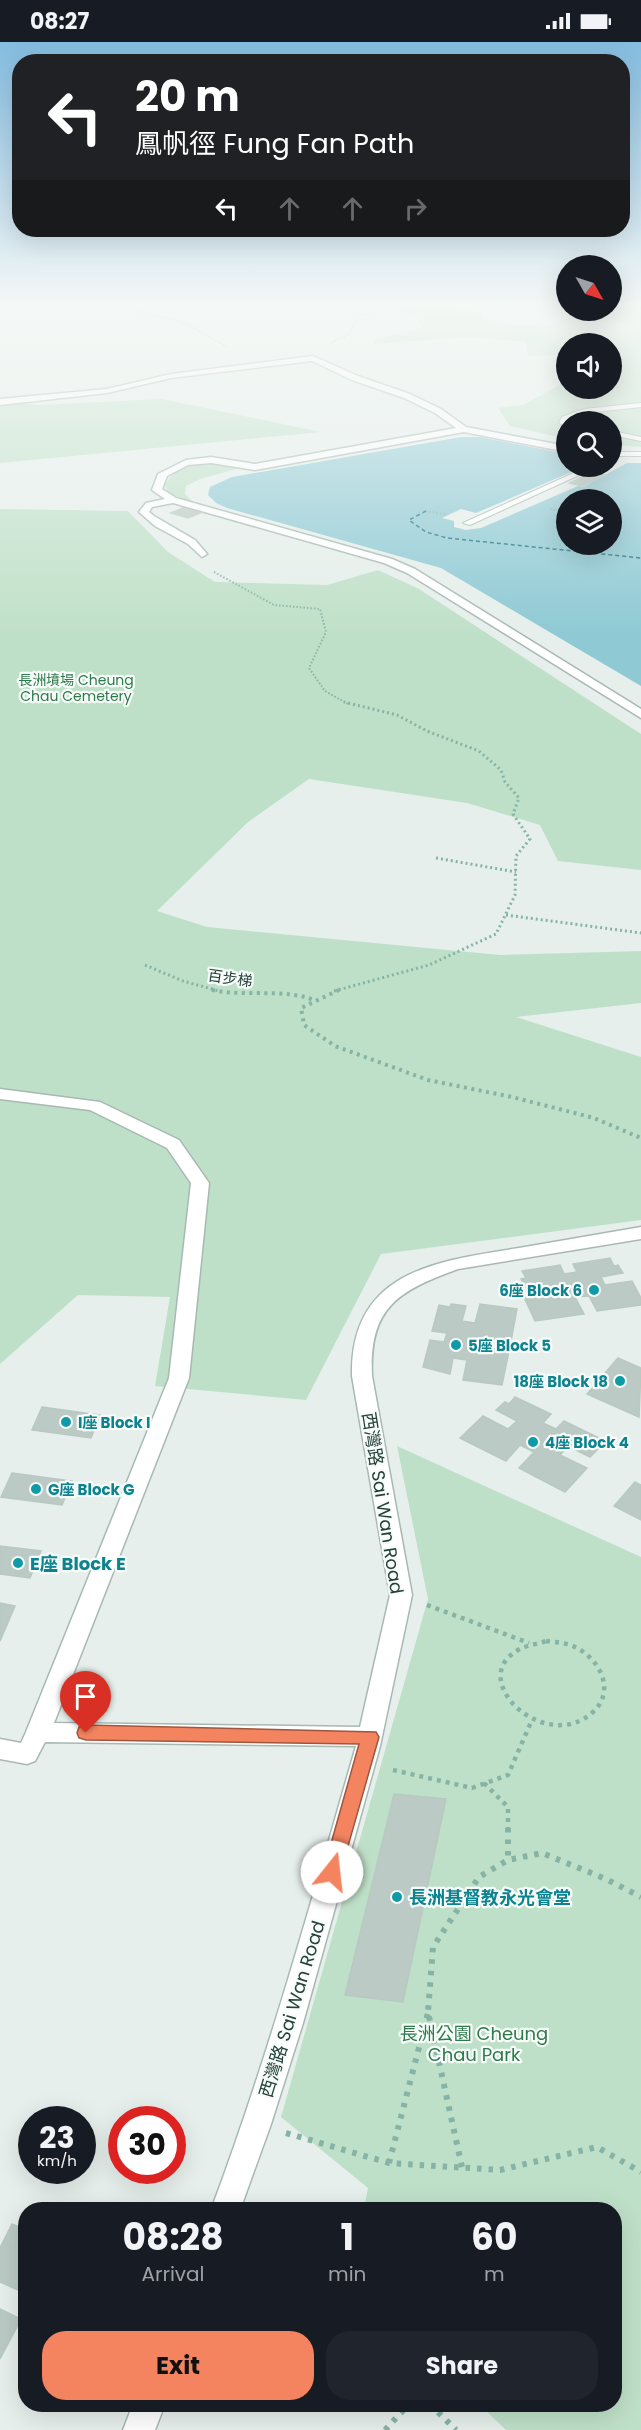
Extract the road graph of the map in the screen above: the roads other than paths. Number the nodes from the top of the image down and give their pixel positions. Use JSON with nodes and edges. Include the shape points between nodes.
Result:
{"nodes":[{"id":1,"x":442,"y":413,"type":"edge"},
{"id":2,"x":464,"y":429,"type":"junction"},
{"id":3,"x":622,"y":435,"type":"edge"},
{"id":4,"x":641,"y":440,"type":"edge"},
{"id":5,"x":622,"y":442,"type":"edge"},
{"id":6,"x":556,"y":447,"type":"edge"},
{"id":7,"x":622,"y":454,"type":"edge"},
{"id":8,"x":641,"y":454,"type":"edge"},
{"id":9,"x":571,"y":477,"type":"edge"},
{"id":10,"x":173,"y":500,"type":"junction"},
{"id":11,"x":467,"y":523,"type":"dead end"},
{"id":12,"x":202,"y":554,"type":"road end"},
{"id":13,"x":641,"y":714,"type":"edge"},
{"id":14,"x":0,"y":1094,"type":"edge"},
{"id":15,"x":641,"y":1233,"type":"edge"},
{"id":16,"x":38,"y":1732,"type":"junction"},
{"id":17,"x":370,"y":1737,"type":"junction"},
{"id":18,"x":0,"y":1749,"type":"edge"},
{"id":19,"x":228,"y":2202,"type":"edge"},
{"id":20,"x":146,"y":2412,"type":"edge"},
{"id":21,"x":139,"y":2430,"type":"edge"}],
"edges":[{"from":1,"to":2,"type":"street"},
{"from":2,"to":6,"type":"street"},
{"from":2,"to":10,"type":"street","via":[[255,466],[211,460],[186,464],[163,474],[159,482],[157,490]]},
{"from":3,"to":4,"type":"lane"},
{"from":4,"to":5,"type":"lane"},
{"from":7,"to":8,"type":"lane"},
{"from":9,"to":11,"type":"lane"},
{"from":10,"to":12,"type":"street","via":[[149,505],[144,512],[156,525],[198,545]]},
{"from":10,"to":13,"type":"street","via":[[388,561],[411,571]]},
{"from":14,"to":16,"type":"street","via":[[94,1105],[173,1144],[200,1183],[179,1378]]},
{"from":15,"to":17,"type":"street","name":"西灣路 Sai Wan Road","via":[[454,1264],[424,1274],[378,1307],[364,1328],[359,1352],[401,1595]]},
{"from":16,"to":17,"type":"street"},
{"from":16,"to":18,"type":"street","via":[[27,1754]]},
{"from":17,"to":19,"type":"street","name":"西灣路 Sai Wan Road","via":[[289,2023]]},
{"from":20,"to":21,"type":"street"}]}
